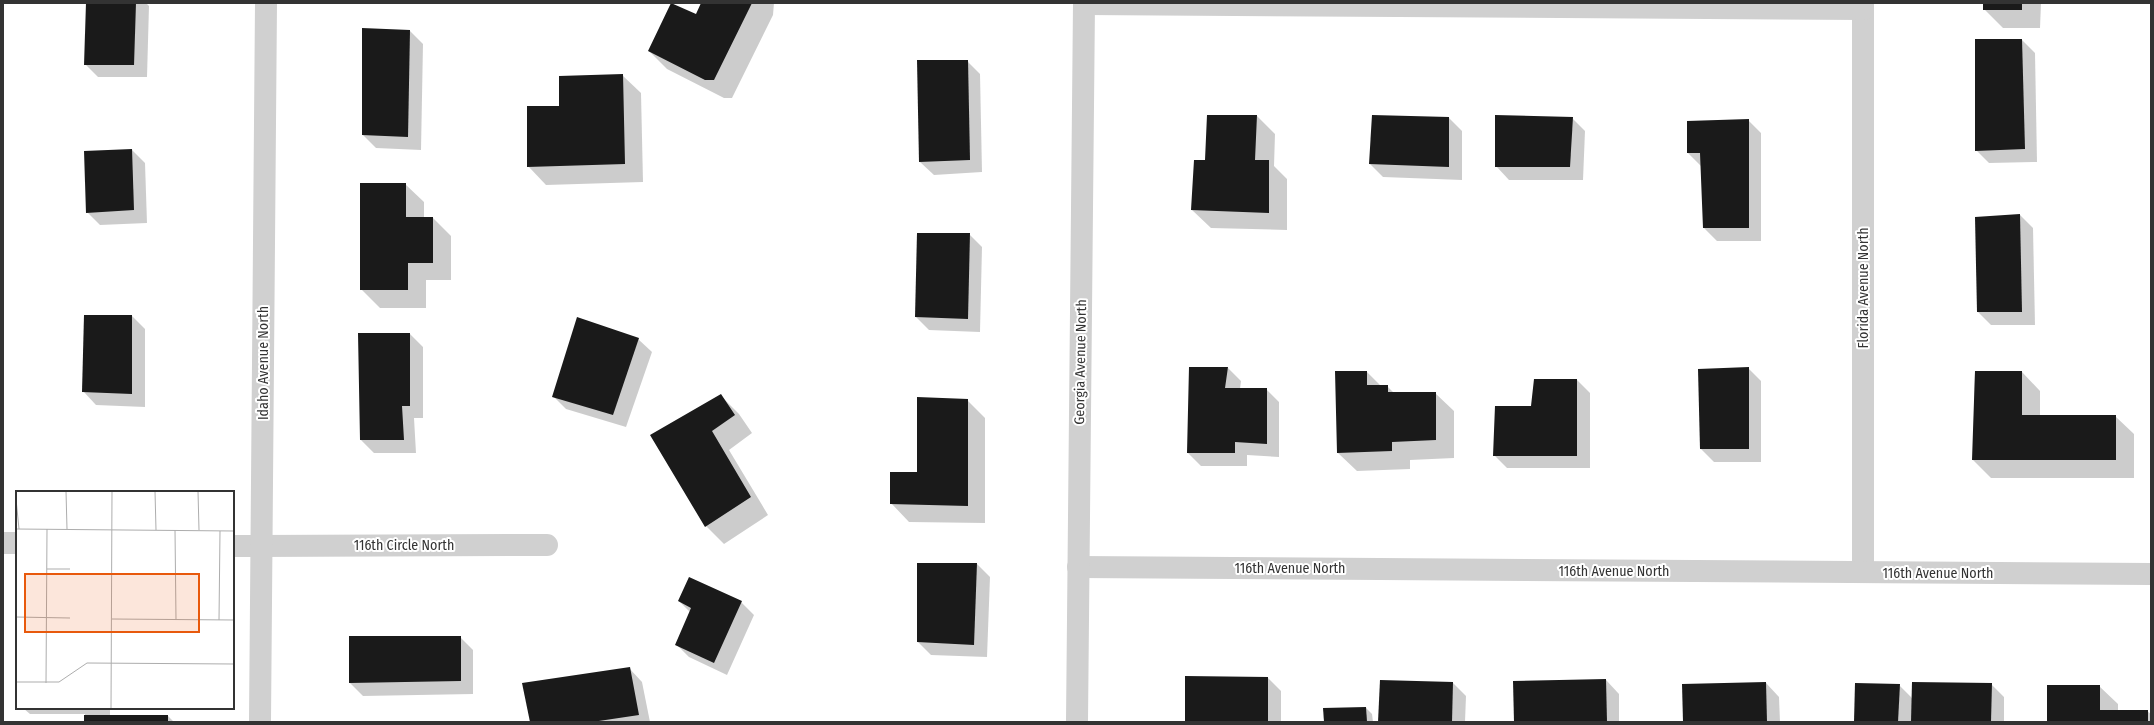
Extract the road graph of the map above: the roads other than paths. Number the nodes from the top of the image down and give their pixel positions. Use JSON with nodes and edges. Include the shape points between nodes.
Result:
{"nodes":[{"id":1,"x":266,"y":3,"type":"edge"},
{"id":2,"x":1084,"y":3,"type":"edge"},
{"id":3,"x":1863,"y":6,"type":"edge"},
{"id":4,"x":3,"y":543,"type":"edge"},
{"id":5,"x":16,"y":543,"type":"edge"},
{"id":6,"x":547,"y":545,"type":"dead end"},
{"id":7,"x":234,"y":546,"type":"edge"},
{"id":8,"x":262,"y":546,"type":"junction"},
{"id":9,"x":1078,"y":567,"type":"junction"},
{"id":10,"x":1863,"y":572,"type":"junction"},
{"id":11,"x":2151,"y":574,"type":"edge"},
{"id":12,"x":260,"y":722,"type":"edge"},
{"id":13,"x":1077,"y":722,"type":"edge"}],
"edges":[{"from":1,"to":8,"type":"street","name":"Idaho Avenue North"},
{"from":2,"to":3,"type":"street"},
{"from":2,"to":9,"type":"street","name":"Georgia Avenue North"},
{"from":3,"to":10,"type":"street","name":"Florida Avenue North"},
{"from":4,"to":5,"type":"street"},
{"from":6,"to":8,"type":"street","name":"116th Circle North"},
{"from":7,"to":8,"type":"street"},
{"from":8,"to":12,"type":"street","name":"Idaho Avenue North"},
{"from":9,"to":10,"type":"street","name":"116th Avenue North"},
{"from":9,"to":13,"type":"street","name":"Georgia Avenue North"},
{"from":10,"to":11,"type":"street","name":"116th Avenue North"}]}
